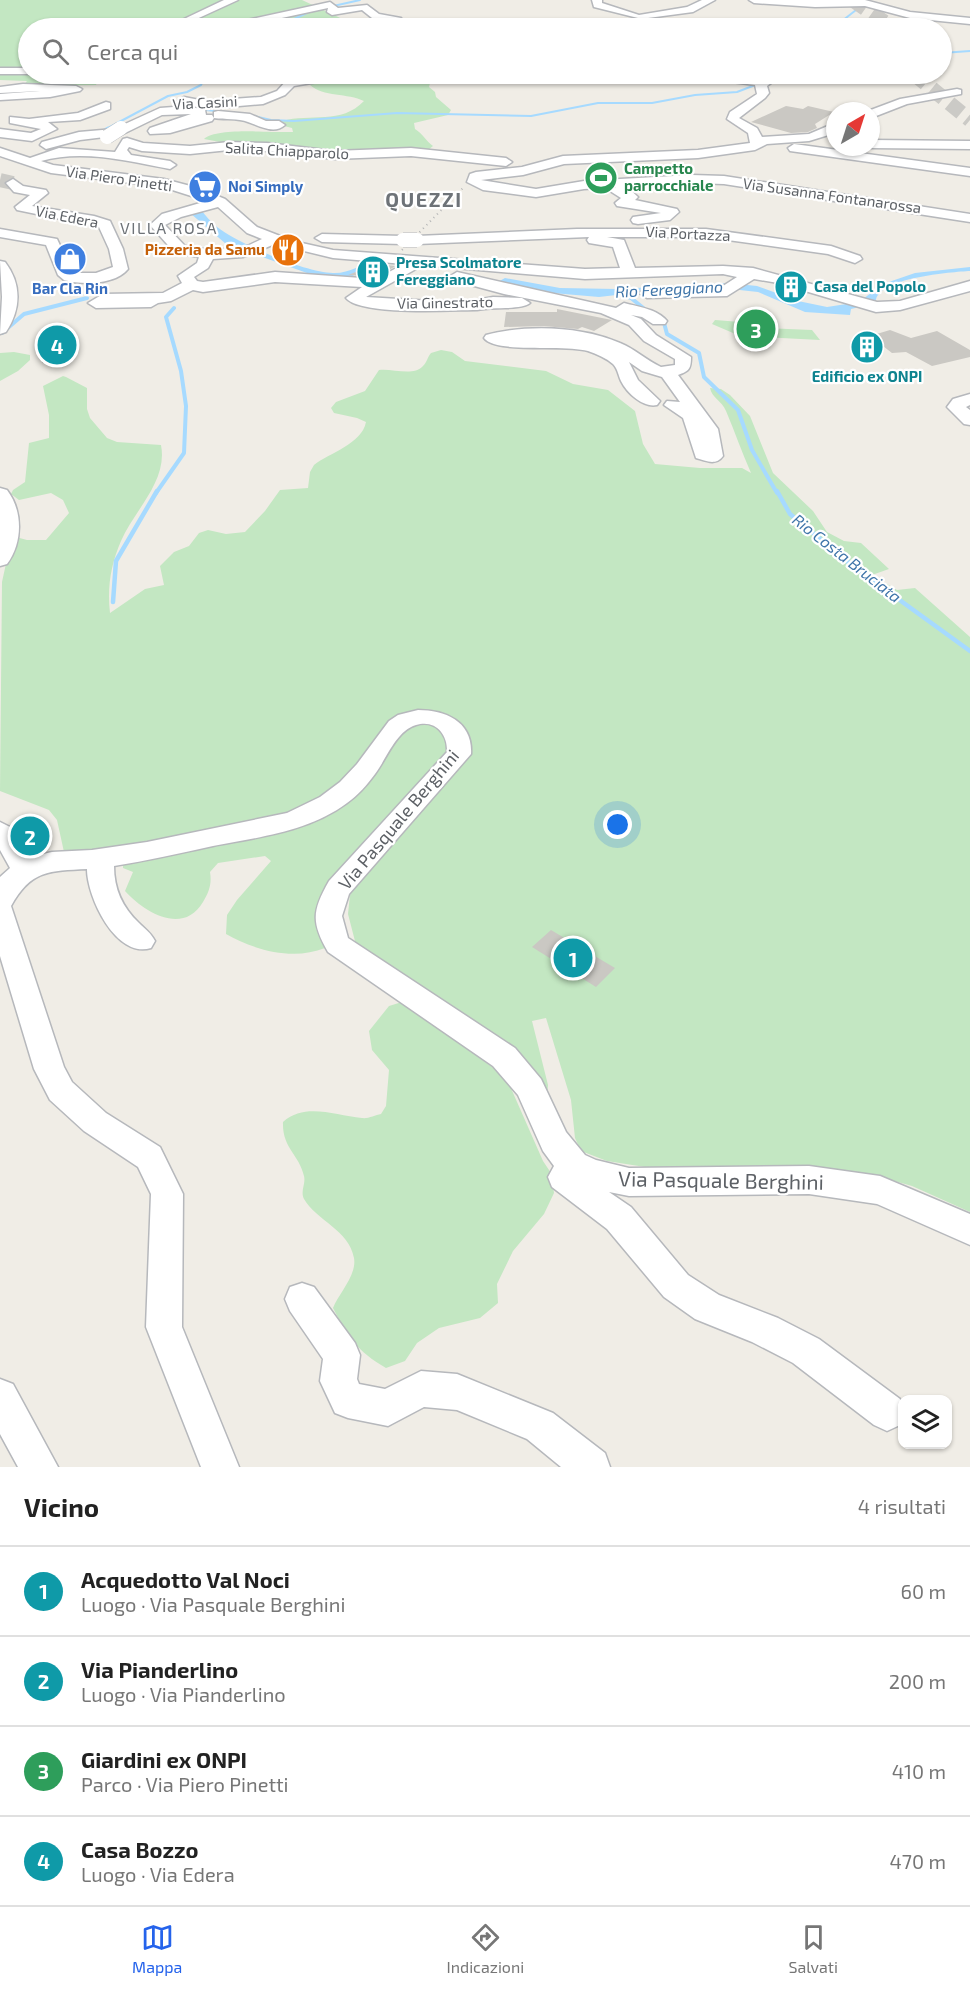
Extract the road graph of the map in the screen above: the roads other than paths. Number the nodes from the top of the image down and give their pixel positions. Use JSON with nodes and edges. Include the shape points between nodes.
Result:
{"nodes":[{"id":1,"x":233,"y":0,"type":"edge"},
{"id":2,"x":597,"y":0,"type":"edge"},
{"id":3,"x":710,"y":0,"type":"edge"},
{"id":4,"x":754,"y":0,"type":"edge"},
{"id":5,"x":644,"y":16,"type":"joint"},
{"id":6,"x":190,"y":18,"type":"edge"},
{"id":7,"x":267,"y":18,"type":"edge"},
{"id":8,"x":386,"y":18,"type":"edge"},
{"id":9,"x":944,"y":18,"type":"edge"},
{"id":10,"x":952,"y":19,"type":"edge"},
{"id":11,"x":970,"y":21,"type":"edge"},
{"id":12,"x":0,"y":71,"type":"edge"},
{"id":13,"x":18,"y":71,"type":"edge"},
{"id":14,"x":289,"y":84,"type":"edge"},
{"id":15,"x":762,"y":84,"type":"edge"},
{"id":16,"x":0,"y":90,"type":"edge"},
{"id":17,"x":964,"y":90,"type":"edge"},
{"id":18,"x":46,"y":94,"type":"junction"},
{"id":19,"x":0,"y":97,"type":"edge"},
{"id":20,"x":34,"y":102,"type":"dead end"},
{"id":21,"x":106,"y":106,"type":"dead end"},
{"id":22,"x":0,"y":108,"type":"edge"},
{"id":23,"x":880,"y":110,"type":"edge"},
{"id":24,"x":204,"y":115,"type":"junction"},
{"id":25,"x":114,"y":117,"type":"dead end"},
{"id":26,"x":16,"y":119,"type":"junction"},
{"id":27,"x":39,"y":119,"type":"dead end"},
{"id":28,"x":60,"y":119,"type":"junction"},
{"id":29,"x":279,"y":125,"type":"dead end"},
{"id":30,"x":742,"y":125,"type":"junction"},
{"id":31,"x":50,"y":130,"type":"junction"},
{"id":32,"x":826,"y":133,"type":"edge"},
{"id":33,"x":0,"y":134,"type":"edge"},
{"id":34,"x":820,"y":137,"type":"junction"},
{"id":35,"x":110,"y":139,"type":"junction"},
{"id":36,"x":826,"y":139,"type":"edge"},
{"id":37,"x":734,"y":141,"type":"dead end"},
{"id":38,"x":756,"y":144,"type":"junction"},
{"id":39,"x":880,"y":144,"type":"edge"},
{"id":40,"x":970,"y":145,"type":"edge"},
{"id":41,"x":698,"y":154,"type":"junction"},
{"id":42,"x":124,"y":156,"type":"junction"},
{"id":43,"x":646,"y":156,"type":"junction"},
{"id":44,"x":82,"y":157,"type":"junction"},
{"id":45,"x":465,"y":159,"type":"junction"},
{"id":46,"x":571,"y":160,"type":"junction"},
{"id":47,"x":12,"y":161,"type":"edge"},
{"id":48,"x":440,"y":162,"type":"dead end"},
{"id":49,"x":673,"y":162,"type":"junction"},
{"id":50,"x":170,"y":165,"type":"dead end"},
{"id":51,"x":51,"y":169,"type":"junction"},
{"id":52,"x":970,"y":172,"type":"edge"},
{"id":53,"x":970,"y":180,"type":"edge"},
{"id":54,"x":659,"y":181,"type":"junction"},
{"id":55,"x":638,"y":182,"type":"junction"},
{"id":56,"x":118,"y":186,"type":"dead end"},
{"id":57,"x":970,"y":186,"type":"edge"},
{"id":58,"x":217,"y":204,"type":"junction"},
{"id":59,"x":970,"y":218,"type":"edge"},
{"id":60,"x":0,"y":233,"type":"edge"},
{"id":61,"x":575,"y":233,"type":"junction"},
{"id":62,"x":519,"y":236,"type":"junction"},
{"id":63,"x":272,"y":240,"type":"dead end"},
{"id":64,"x":116,"y":249,"type":"junction"},
{"id":65,"x":99,"y":251,"type":"dead end"},
{"id":66,"x":304,"y":251,"type":"dead end"},
{"id":67,"x":211,"y":254,"type":"junction"},
{"id":68,"x":855,"y":258,"type":"dead end"},
{"id":69,"x":412,"y":261,"type":"junction"},
{"id":70,"x":357,"y":263,"type":"dead end"},
{"id":71,"x":0,"y":265,"type":"edge"},
{"id":72,"x":493,"y":268,"type":"junction"},
{"id":73,"x":753,"y":273,"type":"junction"},
{"id":74,"x":629,"y":274,"type":"junction"},
{"id":75,"x":378,"y":284,"type":"junction"},
{"id":76,"x":485,"y":284,"type":"junction"},
{"id":77,"x":191,"y":285,"type":"junction"},
{"id":78,"x":970,"y":286,"type":"edge"},
{"id":79,"x":504,"y":289,"type":"junction"},
{"id":80,"x":647,"y":293,"type":"dead end"},
{"id":81,"x":566,"y":300,"type":"junction"},
{"id":82,"x":151,"y":302,"type":"dead end"},
{"id":83,"x":605,"y":309,"type":"junction"},
{"id":84,"x":2,"y":316,"type":"edge"},
{"id":85,"x":668,"y":372,"type":"junction"},
{"id":86,"x":970,"y":399,"type":"edge"},
{"id":87,"x":651,"y":401,"type":"dead end"},
{"id":88,"x":673,"y":405,"type":"dead end"},
{"id":89,"x":970,"y":420,"type":"edge"},
{"id":90,"x":0,"y":494,"type":"edge"},
{"id":91,"x":0,"y":560,"type":"edge"},
{"id":92,"x":0,"y":831,"type":"edge"},
{"id":93,"x":101,"y":858,"type":"junction"},
{"id":94,"x":26,"y":870,"type":"junction"},
{"id":95,"x":0,"y":903,"type":"edge"},
{"id":96,"x":0,"y":910,"type":"edge"},
{"id":97,"x":141,"y":941,"type":"dead end"},
{"id":98,"x":574,"y":1165,"type":"junction"},
{"id":99,"x":970,"y":1230,"type":"edge"},
{"id":100,"x":302,"y":1299,"type":"dead end"},
{"id":101,"x":0,"y":1397,"type":"edge"},
{"id":102,"x":887,"y":1412,"type":"dead end"},
{"id":103,"x":39,"y":1467,"type":"edge"},
{"id":104,"x":220,"y":1467,"type":"edge"},
{"id":105,"x":591,"y":1467,"type":"edge"}],
"edges":[{"from":1,"to":6,"type":"street"},
{"from":2,"to":5,"type":"street","via":[[603,8]]},
{"from":3,"to":5,"type":"street","via":[[689,10]]},
{"from":4,"to":9,"type":"street","via":[[865,3],[910,15]]},
{"from":7,"to":8,"type":"street","via":[[302,10],[364,7]]},
{"from":10,"to":11,"type":"street"},
{"from":12,"to":13,"type":"street"},
{"from":14,"to":35,"type":"street","name":"Via Casini","bridge":true,"via":[[281,93],[263,100],[160,105],[156,112],[121,128]]},
{"from":15,"to":30,"type":"street","via":[[761,96],[734,115],[733,119]]},
{"from":16,"to":18,"type":"street","via":[[75,88]]},
{"from":17,"to":23,"type":"street","via":[[904,101]]},
{"from":18,"to":19,"type":"street"},
{"from":18,"to":20,"type":"street"},
{"from":21,"to":28,"type":"street"},
{"from":22,"to":26,"type":"street","via":[[18,110]]},
{"from":24,"to":29,"type":"street","via":[[250,118],[264,125]]},
{"from":24,"to":35,"type":"street","via":[[170,129]]},
{"from":24,"to":47,"type":"street","via":[[188,110],[160,112],[117,132],[79,136]]},
{"from":25,"to":31,"type":"street","via":[[92,128]]},
{"from":26,"to":28,"type":"street"},
{"from":26,"to":31,"type":"street"},
{"from":27,"to":28,"type":"street"},
{"from":30,"to":37,"type":"street"},
{"from":30,"to":38,"type":"street","via":[[753,131]]},
{"from":31,"to":33,"type":"street","via":[[32,137]]},
{"from":32,"to":34,"type":"street"},
{"from":33,"to":47,"type":"street","via":[[12,137]]},
{"from":34,"to":36,"type":"street"},
{"from":34,"to":38,"type":"street","via":[[778,138]]},
{"from":35,"to":44,"type":"street","name":"Via Casini","via":[[79,148],[87,152]]},
{"from":38,"to":41,"type":"street"},
{"from":38,"to":52,"type":"street","via":[[794,153],[891,160]]},
{"from":39,"to":40,"type":"street"},
{"from":41,"to":43,"type":"street"},
{"from":41,"to":49,"type":"street","via":[[697,159]]},
{"from":42,"to":44,"type":"street"},
{"from":42,"to":45,"type":"street","name":"Salita Chiapparolo","via":[[120,150],[128,142],[142,147],[190,150],[267,147],[334,155],[411,152]]},
{"from":42,"to":50,"type":"street"},
{"from":43,"to":46,"type":"street"},
{"from":43,"to":49,"type":"street","via":[[658,163]]},
{"from":44,"to":47,"type":"street","via":[[59,152]]},
{"from":44,"to":51,"type":"street","name":"Via Piero Pinetti"},
{"from":45,"to":46,"type":"street","name":"Salita Chiapparolo"},
{"from":45,"to":48,"type":"street","name":"Salita Chiapparolo"},
{"from":46,"to":55,"type":"street","name":"Via Susanna Fontanarossa","via":[[481,175],[474,182],[536,193]]},
{"from":47,"to":51,"type":"street","name":"Via Piero Pinetti"},
{"from":47,"to":56,"type":"street","name":"Via Piero Pinetti","via":[[63,178]]},
{"from":47,"to":64,"type":"street","name":"Via Edera","via":[[19,189],[41,193],[22,207],[105,224]]},
{"from":49,"to":55,"type":"street","via":[[679,165],[667,173],[674,174]]},
{"from":51,"to":58,"type":"street","name":"Via Piero Pinetti","via":[[164,183],[193,191]]},
{"from":53,"to":57,"type":"street"},
{"from":54,"to":55,"type":"street","name":"Via Susanna Fontanarossa"},
{"from":54,"to":59,"type":"street","name":"Via Susanna Fontanarossa","via":[[724,180]]},
{"from":54,"to":61,"type":"street","via":[[657,186],[616,192],[631,196],[623,203],[672,212],[665,217],[622,221]]},
{"from":58,"to":62,"type":"street","name":"Via Portazza","via":[[231,206],[261,225],[324,238]]},
{"from":58,"to":67,"type":"street","name":"Via Piero Pinetti","via":[[159,220],[157,225],[180,250]]},
{"from":58,"to":69,"type":"street","name":"Via Piero Pinetti","via":[[248,228],[289,244],[333,254]]},
{"from":60,"to":64,"type":"street","name":"Via Edera","via":[[52,242],[66,275],[74,278],[109,275],[121,269]]},
{"from":61,"to":62,"type":"street","name":"Via Portazza"},
{"from":61,"to":68,"type":"street","name":"Via Portazza","via":[[706,233],[831,250]]},
{"from":62,"to":74,"type":"street","name":"Via Portazza","via":[[540,241],[619,243]]},
{"from":63,"to":67,"type":"street","via":[[243,253]]},
{"from":64,"to":65,"type":"street","name":"Via Edera"},
{"from":66,"to":70,"type":"street"},
{"from":67,"to":77,"type":"street","via":[[186,276]]},
{"from":69,"to":72,"type":"street","name":"Via Piero Pinetti"},
{"from":69,"to":75,"type":"street","name":"Via Ginestrato","via":[[411,266]]},
{"from":69,"to":76,"type":"street","name":"Via Ginestrato"},
{"from":71,"to":84,"type":"street","via":[[10,283]]},
{"from":72,"to":74,"type":"street","name":"Via Piero Pinetti"},
{"from":72,"to":76,"type":"street"},
{"from":73,"to":74,"type":"street","name":"Via Piero Pinetti","via":[[723,270]]},
{"from":73,"to":78,"type":"street","name":"Via Piero Pinetti","via":[[890,308]]},
{"from":73,"to":80,"type":"street","via":[[727,291]]},
{"from":75,"to":77,"type":"street","name":"Via Ginestrato","via":[[275,277],[203,287]]},
{"from":75,"to":81,"type":"street","name":"Via Ginestrato","via":[[354,298],[377,304],[455,305]]},
{"from":76,"to":79,"type":"street","name":"Via Ginestrato"},
{"from":77,"to":82,"type":"street","via":[[166,298],[103,299],[96,303]]},
{"from":79,"to":81,"type":"street","name":"Via Ginestrato"},
{"from":79,"to":83,"type":"street","via":[[626,308],[665,322],[617,308]]},
{"from":81,"to":83,"type":"street","name":"Via Ginestrato"},
{"from":83,"to":85,"type":"street","name":"Via Ginestrato","via":[[635,322],[650,338],[683,357],[683,367]]},
{"from":85,"to":87,"type":"street","name":"Via Ginestrato","via":[[646,368],[616,347],[592,339],[553,334],[492,338],[500,342],[574,343],[595,348],[618,359],[630,381]]},
{"from":85,"to":88,"type":"street","via":[[709,429],[714,456],[703,454],[691,415]]},
{"from":86,"to":89,"type":"street","via":[[956,407]]},
{"from":90,"to":91,"type":"street","via":[[10,509]]},
{"from":92,"to":94,"type":"street"},
{"from":93,"to":94,"type":"street","name":"Via Pasquale Berghini","via":[[53,861]]},
{"from":93,"to":97,"type":"street","via":[[106,904]]},
{"from":93,"to":98,"type":"street","name":"Via Pasquale Berghini","via":[[313,813],[355,784],[398,725],[422,717],[445,722],[460,736],[459,754],[339,888],[329,909],[329,930],[338,945],[504,1057],[530,1088],[554,1141]]},
{"from":94,"to":95,"type":"street","name":"Via Pasquale Berghini","via":[[3,892]]},
{"from":96,"to":104,"type":"street","via":[[49,1070],[61,1091],[95,1122],[149,1157],[167,1194],[164,1328]]},
{"from":98,"to":99,"type":"street","name":"Via Pasquale Berghini","via":[[629,1182],[809,1180],[880,1190]]},
{"from":98,"to":102,"type":"street","name":"Via Pasquale Berghini","via":[[564,1177],[619,1218],[676,1286],[707,1307],[806,1351]]},
{"from":100,"to":105,"type":"street","via":[[342,1355],[338,1381],[348,1400],[388,1408],[421,1389],[458,1392],[540,1426]]},
{"from":101,"to":103,"type":"street"}]}
